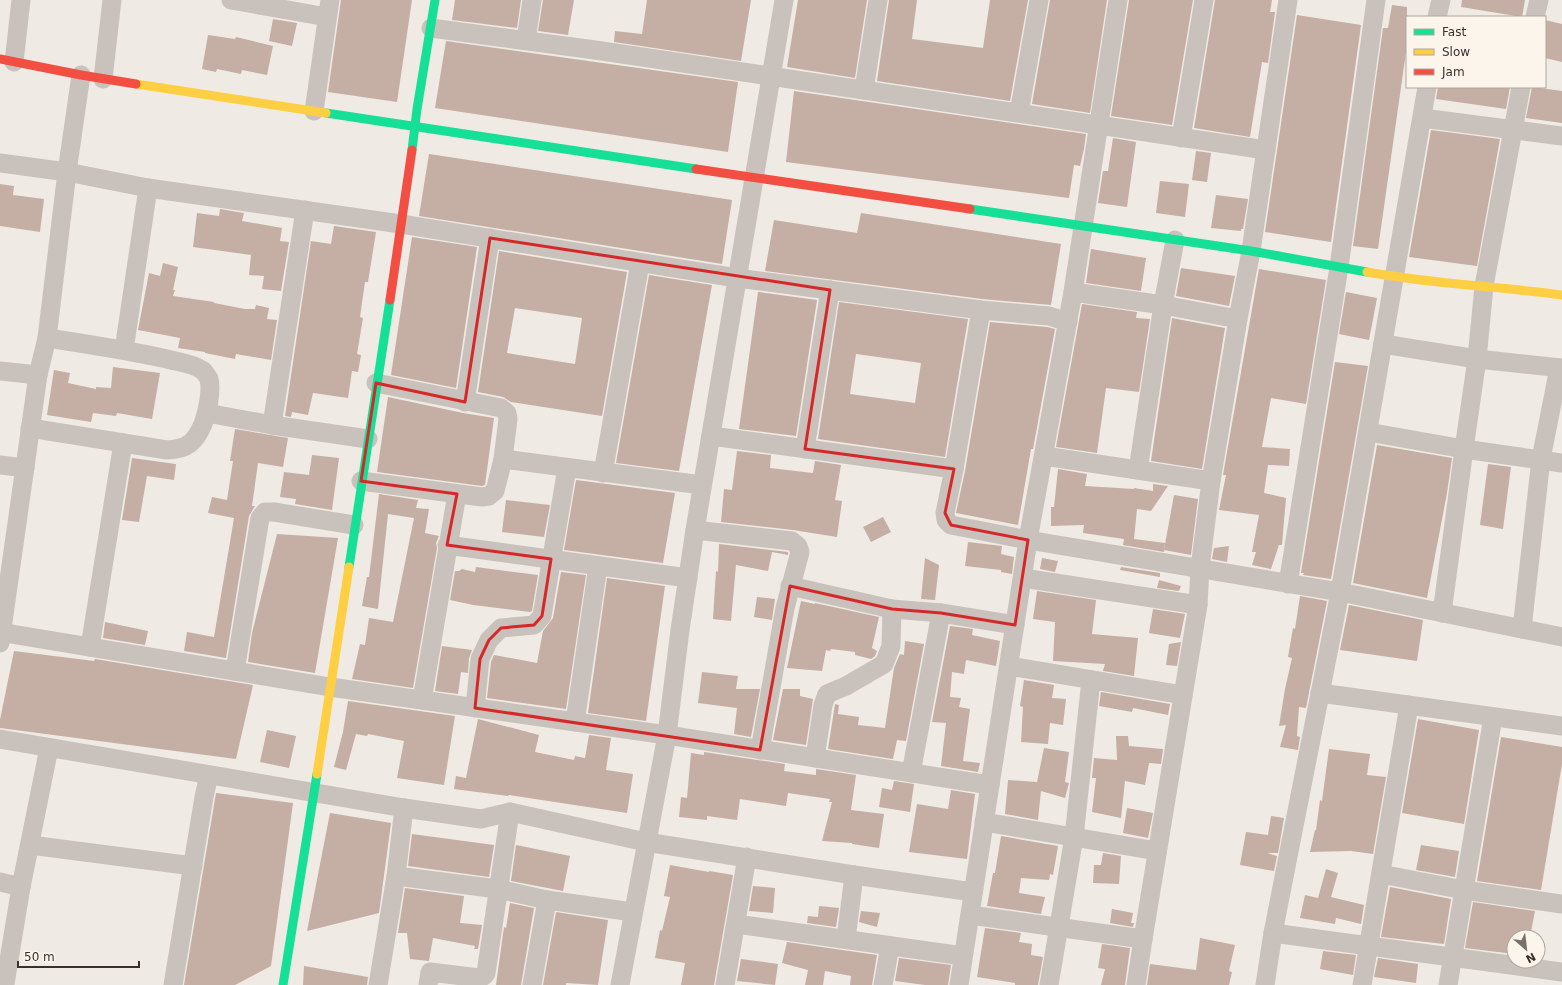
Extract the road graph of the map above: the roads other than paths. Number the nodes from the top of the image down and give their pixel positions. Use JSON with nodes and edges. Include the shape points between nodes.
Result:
{"nodes":[{"id":1,"x":21,"y":0,"type":"edge"},
{"id":2,"x":112,"y":0,"type":"edge"},
{"id":3,"x":231,"y":0,"type":"edge"},
{"id":4,"x":435,"y":0,"type":"edge"},
{"id":5,"x":532,"y":0,"type":"edge"},
{"id":6,"x":784,"y":0,"type":"edge"},
{"id":7,"x":878,"y":0,"type":"edge"},
{"id":8,"x":1039,"y":0,"type":"edge"},
{"id":9,"x":1118,"y":0,"type":"edge"},
{"id":10,"x":1204,"y":0,"type":"edge"},
{"id":11,"x":1288,"y":0,"type":"edge"},
{"id":12,"x":1376,"y":0,"type":"edge"},
{"id":13,"x":1441,"y":0,"type":"edge"},
{"id":14,"x":1539,"y":0,"type":"edge"},
{"id":15,"x":328,"y":8,"type":"edge"},
{"id":16,"x":1438,"y":16,"type":"edge"},
{"id":17,"x":1536,"y":16,"type":"edge"},
{"id":18,"x":430,"y":28,"type":"junction"},
{"id":19,"x":526,"y":40,"type":"junction"},
{"id":20,"x":7,"y":61,"type":"edge"},
{"id":21,"x":81,"y":75,"type":"junction"},
{"id":22,"x":770,"y":76,"type":"junction"},
{"id":23,"x":103,"y":78,"type":"junction"},
{"id":24,"x":1427,"y":88,"type":"edge"},
{"id":25,"x":1521,"y":88,"type":"edge"},
{"id":26,"x":864,"y":90,"type":"junction"},
{"id":27,"x":314,"y":111,"type":"junction"},
{"id":28,"x":1019,"y":113,"type":"junction"},
{"id":29,"x":1422,"y":118,"type":"junction"},
{"id":30,"x":1098,"y":125,"type":"junction"},
{"id":31,"x":416,"y":127,"type":"junction"},
{"id":32,"x":1512,"y":129,"type":"junction"},
{"id":33,"x":1562,"y":136,"type":"edge"},
{"id":34,"x":1182,"y":138,"type":"junction"},
{"id":35,"x":1266,"y":150,"type":"junction"},
{"id":36,"x":0,"y":163,"type":"edge"},
{"id":37,"x":67,"y":172,"type":"junction"},
{"id":38,"x":754,"y":178,"type":"junction"},
{"id":39,"x":148,"y":188,"type":"junction"},
{"id":40,"x":305,"y":210,"type":"junction"},
{"id":41,"x":401,"y":224,"type":"junction"},
{"id":42,"x":1083,"y":225,"type":"junction"},
{"id":43,"x":490,"y":238,"type":"junction"},
{"id":44,"x":1175,"y":240,"type":"junction"},
{"id":45,"x":1251,"y":251,"type":"junction"},
{"id":46,"x":640,"y":263,"type":"junction"},
{"id":47,"x":1339,"y":267,"type":"junction"},
{"id":48,"x":1395,"y":276,"type":"junction"},
{"id":49,"x":737,"y":278,"type":"junction"},
{"id":50,"x":1484,"y":286,"type":"junction"},
{"id":51,"x":830,"y":290,"type":"junction"},
{"id":52,"x":1073,"y":292,"type":"junction"},
{"id":53,"x":1562,"y":295,"type":"edge"},
{"id":54,"x":1163,"y":305,"type":"junction"},
{"id":55,"x":981,"y":310,"type":"junction"},
{"id":56,"x":1238,"y":319,"type":"junction"},
{"id":57,"x":1068,"y":322,"type":"junction"},
{"id":58,"x":47,"y":338,"type":"junction"},
{"id":59,"x":1383,"y":344,"type":"junction"},
{"id":60,"x":124,"y":350,"type":"junction"},
{"id":61,"x":1477,"y":359,"type":"junction"},
{"id":62,"x":1560,"y":368,"type":"edge"},
{"id":63,"x":0,"y":371,"type":"edge"},
{"id":64,"x":38,"y":375,"type":"junction"},
{"id":65,"x":376,"y":383,"type":"junction"},
{"id":66,"x":465,"y":402,"type":"junction"},
{"id":67,"x":207,"y":413,"type":"junction"},
{"id":68,"x":272,"y":425,"type":"junction"},
{"id":69,"x":30,"y":428,"type":"junction"},
{"id":70,"x":1368,"y":432,"type":"junction"},
{"id":71,"x":711,"y":436,"type":"junction"},
{"id":72,"x":368,"y":439,"type":"junction"},
{"id":73,"x":123,"y":443,"type":"junction"},
{"id":74,"x":805,"y":449,"type":"junction"},
{"id":75,"x":1464,"y":449,"type":"junction"},
{"id":76,"x":1044,"y":456,"type":"junction"},
{"id":77,"x":503,"y":459,"type":"junction"},
{"id":78,"x":1541,"y":459,"type":"junction"},
{"id":79,"x":1562,"y":463,"type":"edge"},
{"id":80,"x":0,"y":465,"type":"edge"},
{"id":81,"x":25,"y":468,"type":"junction"},
{"id":82,"x":567,"y":468,"type":"junction"},
{"id":83,"x":954,"y":469,"type":"junction"},
{"id":84,"x":1138,"y":470,"type":"junction"},
{"id":85,"x":603,"y":473,"type":"junction"},
{"id":86,"x":361,"y":481,"type":"junction"},
{"id":87,"x":1211,"y":481,"type":"junction"},
{"id":88,"x":702,"y":485,"type":"junction"},
{"id":89,"x":457,"y":494,"type":"junction"},
{"id":90,"x":354,"y":525,"type":"junction"},
{"id":91,"x":695,"y":530,"type":"junction"},
{"id":92,"x":1028,"y":540,"type":"junction"},
{"id":93,"x":447,"y":545,"type":"junction"},
{"id":94,"x":551,"y":559,"type":"junction"},
{"id":95,"x":598,"y":566,"type":"junction"},
{"id":96,"x":1200,"y":568,"type":"junction"},
{"id":97,"x":688,"y":578,"type":"junction"},
{"id":98,"x":1022,"y":578,"type":"junction"},
{"id":99,"x":1288,"y":584,"type":"junction"},
{"id":100,"x":790,"y":586,"type":"junction"},
{"id":101,"x":1340,"y":592,"type":"junction"},
{"id":102,"x":1198,"y":605,"type":"junction"},
{"id":103,"x":892,"y":609,"type":"junction"},
{"id":104,"x":941,"y":613,"type":"junction"},
{"id":105,"x":1442,"y":613,"type":"junction"},
{"id":106,"x":1015,"y":624,"type":"junction"},
{"id":107,"x":1522,"y":629,"type":"junction"},
{"id":108,"x":0,"y":636,"type":"edge"},
{"id":109,"x":1562,"y":637,"type":"edge"},
{"id":110,"x":90,"y":647,"type":"junction"},
{"id":111,"x":1009,"y":666,"type":"junction"},
{"id":112,"x":236,"y":671,"type":"junction"},
{"id":113,"x":1091,"y":680,"type":"junction"},
{"id":114,"x":330,"y":687,"type":"junction"},
{"id":115,"x":1320,"y":693,"type":"junction"},
{"id":116,"x":1183,"y":695,"type":"junction"},
{"id":117,"x":422,"y":700,"type":"junction"},
{"id":118,"x":1409,"y":705,"type":"junction"},
{"id":119,"x":475,"y":708,"type":"junction"},
{"id":120,"x":1493,"y":717,"type":"junction"},
{"id":121,"x":575,"y":722,"type":"junction"},
{"id":122,"x":1562,"y":726,"type":"edge"},
{"id":123,"x":667,"y":735,"type":"junction"},
{"id":124,"x":0,"y":739,"type":"edge"},
{"id":125,"x":49,"y":748,"type":"junction"},
{"id":126,"x":760,"y":750,"type":"junction"},
{"id":127,"x":815,"y":758,"type":"junction"},
{"id":128,"x":911,"y":773,"type":"junction"},
{"id":129,"x":209,"y":775,"type":"junction"},
{"id":130,"x":990,"y":785,"type":"junction"},
{"id":131,"x":314,"y":793,"type":"junction"},
{"id":132,"x":404,"y":808,"type":"junction"},
{"id":133,"x":510,"y":812,"type":"junction"},
{"id":134,"x":984,"y":822,"type":"junction"},
{"id":135,"x":1074,"y":837,"type":"junction"},
{"id":136,"x":646,"y":842,"type":"junction"},
{"id":137,"x":30,"y":845,"type":"junction"},
{"id":138,"x":1157,"y":851,"type":"junction"},
{"id":139,"x":747,"y":857,"type":"junction"},
{"id":140,"x":193,"y":866,"type":"junction"},
{"id":141,"x":1381,"y":874,"type":"junction"},
{"id":142,"x":854,"y":875,"type":"junction"},
{"id":143,"x":396,"y":876,"type":"junction"},
{"id":144,"x":0,"y":882,"type":"edge"},
{"id":145,"x":21,"y":887,"type":"junction"},
{"id":146,"x":498,"y":889,"type":"junction"},
{"id":147,"x":1464,"y":890,"type":"junction"},
{"id":148,"x":973,"y":892,"type":"junction"},
{"id":149,"x":546,"y":900,"type":"junction"},
{"id":150,"x":1562,"y":904,"type":"edge"},
{"id":151,"x":633,"y":912,"type":"junction"},
{"id":152,"x":970,"y":914,"type":"junction"},
{"id":153,"x":736,"y":924,"type":"junction"},
{"id":154,"x":1058,"y":927,"type":"junction"},
{"id":155,"x":1273,"y":933,"type":"junction"},
{"id":156,"x":846,"y":939,"type":"junction"},
{"id":157,"x":1143,"y":939,"type":"junction"},
{"id":158,"x":5,"y":946,"type":"edge"},
{"id":159,"x":890,"y":946,"type":"junction"},
{"id":160,"x":1369,"y":946,"type":"junction"},
{"id":161,"x":964,"y":956,"type":"junction"},
{"id":162,"x":1452,"y":957,"type":"junction"},
{"id":163,"x":1560,"y":972,"type":"edge"},
{"id":164,"x":5,"y":984,"type":"edge"},
{"id":165,"x":173,"y":985,"type":"edge"},
{"id":166,"x":283,"y":985,"type":"edge"},
{"id":167,"x":378,"y":985,"type":"edge"},
{"id":168,"x":428,"y":985,"type":"edge"},
{"id":169,"x":532,"y":985,"type":"edge"},
{"id":170,"x":620,"y":985,"type":"edge"},
{"id":171,"x":725,"y":985,"type":"edge"},
{"id":172,"x":883,"y":985,"type":"edge"},
{"id":173,"x":959,"y":985,"type":"edge"},
{"id":174,"x":1050,"y":985,"type":"edge"},
{"id":175,"x":1136,"y":985,"type":"edge"},
{"id":176,"x":1265,"y":985,"type":"edge"},
{"id":177,"x":1362,"y":985,"type":"edge"},
{"id":178,"x":1448,"y":985,"type":"edge"}],
"edges":[{"from":1,"to":20,"type":"street"},
{"from":2,"to":23,"type":"street"},
{"from":3,"to":15,"type":"street"},
{"from":4,"to":18,"type":"street"},
{"from":5,"to":19,"type":"street"},
{"from":6,"to":22,"type":"street"},
{"from":7,"to":26,"type":"street"},
{"from":8,"to":28,"type":"street"},
{"from":9,"to":30,"type":"street"},
{"from":10,"to":34,"type":"street"},
{"from":11,"to":35,"type":"street"},
{"from":12,"to":47,"type":"street"},
{"from":13,"to":16,"type":"street"},
{"from":14,"to":17,"type":"street"},
{"from":15,"to":27,"type":"street"},
{"from":18,"to":19,"type":"street"},
{"from":18,"to":31,"type":"street"},
{"from":19,"to":22,"type":"street"},
{"from":20,"to":21,"type":"street"},
{"from":21,"to":23,"type":"street"},
{"from":21,"to":37,"type":"street"},
{"from":22,"to":26,"type":"street"},
{"from":22,"to":38,"type":"street"},
{"from":23,"to":27,"type":"street"},
{"from":24,"to":29,"type":"street"},
{"from":25,"to":32,"type":"street"},
{"from":26,"to":28,"type":"street"},
{"from":27,"to":31,"type":"street"},
{"from":28,"to":30,"type":"street"},
{"from":29,"to":32,"type":"street"},
{"from":29,"to":48,"type":"street"},
{"from":30,"to":34,"type":"street"},
{"from":30,"to":42,"type":"street"},
{"from":31,"to":38,"type":"street"},
{"from":31,"to":41,"type":"street"},
{"from":32,"to":33,"type":"street"},
{"from":32,"to":50,"type":"street"},
{"from":34,"to":35,"type":"street"},
{"from":35,"to":45,"type":"street"},
{"from":36,"to":37,"type":"street"},
{"from":37,"to":39,"type":"street"},
{"from":37,"to":58,"type":"street"},
{"from":38,"to":42,"type":"street"},
{"from":38,"to":49,"type":"street"},
{"from":39,"to":40,"type":"street"},
{"from":39,"to":60,"type":"street"},
{"from":40,"to":41,"type":"street"},
{"from":40,"to":68,"type":"street"},
{"from":41,"to":43,"type":"street"},
{"from":41,"to":65,"type":"street"},
{"from":42,"to":44,"type":"street"},
{"from":42,"to":52,"type":"street"},
{"from":43,"to":46,"type":"street"},
{"from":43,"to":66,"type":"street"},
{"from":44,"to":45,"type":"street"},
{"from":44,"to":54,"type":"street"},
{"from":45,"to":47,"type":"street"},
{"from":45,"to":56,"type":"street"},
{"from":46,"to":49,"type":"street"},
{"from":46,"to":85,"type":"street"},
{"from":47,"to":48,"type":"street"},
{"from":47,"to":99,"type":"street"},
{"from":48,"to":50,"type":"street"},
{"from":48,"to":59,"type":"street"},
{"from":49,"to":51,"type":"street"},
{"from":49,"to":71,"type":"street"},
{"from":50,"to":53,"type":"street"},
{"from":50,"to":61,"type":"street"},
{"from":51,"to":55,"type":"street"},
{"from":51,"to":74,"type":"street"},
{"from":52,"to":54,"type":"street"},
{"from":52,"to":57,"type":"street"},
{"from":54,"to":56,"type":"street"},
{"from":54,"to":84,"type":"street"},
{"from":55,"to":57,"type":"street","via":[[1049,316]]},
{"from":55,"to":83,"type":"street"},
{"from":56,"to":87,"type":"street"},
{"from":57,"to":76,"type":"street"},
{"from":58,"to":60,"type":"street"},
{"from":58,"to":64,"type":"street"},
{"from":59,"to":61,"type":"street"},
{"from":59,"to":70,"type":"street"},
{"from":60,"to":67,"type":"street","via":[[190,364],[202,370],[210,388]]},
{"from":61,"to":62,"type":"street"},
{"from":61,"to":75,"type":"street"},
{"from":62,"to":78,"type":"street"},
{"from":63,"to":64,"type":"street"},
{"from":64,"to":69,"type":"street"},
{"from":65,"to":66,"type":"street"},
{"from":65,"to":72,"type":"street"},
{"from":66,"to":77,"type":"street","via":[[501,408],[507,413]]},
{"from":67,"to":68,"type":"street"},
{"from":67,"to":73,"type":"street","via":[[192,442],[180,450]]},
{"from":68,"to":72,"type":"street"},
{"from":69,"to":73,"type":"street"},
{"from":69,"to":81,"type":"street"},
{"from":70,"to":75,"type":"street"},
{"from":70,"to":101,"type":"street"},
{"from":71,"to":74,"type":"street"},
{"from":71,"to":88,"type":"street"},
{"from":72,"to":86,"type":"street"},
{"from":73,"to":110,"type":"street"},
{"from":74,"to":83,"type":"street"},
{"from":75,"to":78,"type":"street"},
{"from":75,"to":105,"type":"street"},
{"from":76,"to":84,"type":"street"},
{"from":76,"to":92,"type":"street"},
{"from":77,"to":82,"type":"street"},
{"from":77,"to":89,"type":"street","via":[[495,491],[489,496]]},
{"from":78,"to":79,"type":"street"},
{"from":78,"to":107,"type":"street"},
{"from":80,"to":81,"type":"street"},
{"from":81,"to":108,"type":"street"},
{"from":82,"to":85,"type":"street"},
{"from":82,"to":94,"type":"street"},
{"from":83,"to":92,"type":"street","via":[[945,512],[946,520],[951,525]]},
{"from":84,"to":87,"type":"street"},
{"from":85,"to":88,"type":"street"},
{"from":86,"to":89,"type":"street"},
{"from":86,"to":90,"type":"street"},
{"from":87,"to":96,"type":"street"},
{"from":88,"to":91,"type":"street"},
{"from":89,"to":93,"type":"street"},
{"from":90,"to":112,"type":"street","via":[[274,512],[265,512],[260,518]]},
{"from":90,"to":114,"type":"street"},
{"from":91,"to":97,"type":"street"},
{"from":91,"to":100,"type":"street","via":[[792,541],[800,552]]},
{"from":92,"to":96,"type":"street"},
{"from":92,"to":98,"type":"street"},
{"from":93,"to":94,"type":"street"},
{"from":93,"to":117,"type":"street"},
{"from":94,"to":95,"type":"street"},
{"from":94,"to":119,"type":"street","via":[[542,616],[534,625],[501,628],[488,640],[480,659]]},
{"from":95,"to":97,"type":"street"},
{"from":95,"to":121,"type":"street"},
{"from":96,"to":99,"type":"street"},
{"from":96,"to":102,"type":"street"},
{"from":97,"to":123,"type":"street"},
{"from":98,"to":102,"type":"street"},
{"from":98,"to":106,"type":"street"},
{"from":99,"to":101,"type":"street"},
{"from":100,"to":103,"type":"street"},
{"from":100,"to":126,"type":"street"},
{"from":101,"to":105,"type":"street"},
{"from":101,"to":115,"type":"street"},
{"from":102,"to":116,"type":"street"},
{"from":103,"to":104,"type":"street"},
{"from":103,"to":127,"type":"street","via":[[891,646],[884,664],[827,694]]},
{"from":104,"to":106,"type":"street"},
{"from":104,"to":128,"type":"street"},
{"from":105,"to":107,"type":"street"},
{"from":106,"to":111,"type":"street"},
{"from":107,"to":109,"type":"street"},
{"from":108,"to":110,"type":"street"},
{"from":110,"to":112,"type":"street"},
{"from":111,"to":113,"type":"street"},
{"from":111,"to":130,"type":"street"},
{"from":112,"to":114,"type":"street"},
{"from":113,"to":116,"type":"street"},
{"from":113,"to":135,"type":"street"},
{"from":114,"to":117,"type":"street"},
{"from":114,"to":131,"type":"street"},
{"from":115,"to":118,"type":"street"},
{"from":115,"to":155,"type":"street"},
{"from":116,"to":138,"type":"street"},
{"from":117,"to":119,"type":"street"},
{"from":118,"to":120,"type":"street"},
{"from":118,"to":141,"type":"street"},
{"from":119,"to":121,"type":"street"},
{"from":120,"to":122,"type":"street"},
{"from":120,"to":147,"type":"street"},
{"from":121,"to":123,"type":"street"},
{"from":123,"to":126,"type":"street"},
{"from":123,"to":136,"type":"street"},
{"from":124,"to":125,"type":"street"},
{"from":125,"to":129,"type":"street"},
{"from":125,"to":137,"type":"street"},
{"from":126,"to":127,"type":"street"},
{"from":127,"to":128,"type":"street"},
{"from":128,"to":130,"type":"street"},
{"from":129,"to":131,"type":"street"},
{"from":129,"to":140,"type":"street"},
{"from":130,"to":134,"type":"street"},
{"from":131,"to":132,"type":"street"},
{"from":131,"to":166,"type":"street"},
{"from":132,"to":133,"type":"street","via":[[481,819]]},
{"from":132,"to":143,"type":"street"},
{"from":133,"to":136,"type":"street"},
{"from":133,"to":146,"type":"street"},
{"from":134,"to":135,"type":"street"},
{"from":134,"to":148,"type":"street"},
{"from":135,"to":138,"type":"street"},
{"from":135,"to":154,"type":"street"},
{"from":136,"to":139,"type":"street"},
{"from":136,"to":151,"type":"street"},
{"from":137,"to":140,"type":"street"},
{"from":137,"to":145,"type":"street"},
{"from":138,"to":157,"type":"street"},
{"from":139,"to":142,"type":"street"},
{"from":139,"to":153,"type":"street"},
{"from":140,"to":165,"type":"street"},
{"from":141,"to":147,"type":"street"},
{"from":141,"to":160,"type":"street"},
{"from":142,"to":148,"type":"street"},
{"from":142,"to":156,"type":"street"},
{"from":143,"to":146,"type":"street"},
{"from":143,"to":167,"type":"street"},
{"from":144,"to":145,"type":"street"},
{"from":145,"to":158,"type":"street"},
{"from":146,"to":149,"type":"street"},
{"from":146,"to":168,"type":"street","via":[[484,976],[479,978],[430,972]]},
{"from":147,"to":150,"type":"street"},
{"from":147,"to":162,"type":"street"},
{"from":148,"to":152,"type":"street"},
{"from":149,"to":151,"type":"street"},
{"from":149,"to":169,"type":"street"},
{"from":151,"to":170,"type":"street"},
{"from":152,"to":154,"type":"street"},
{"from":152,"to":161,"type":"street"},
{"from":153,"to":156,"type":"street"},
{"from":153,"to":171,"type":"street"},
{"from":154,"to":157,"type":"street"},
{"from":154,"to":174,"type":"street"},
{"from":155,"to":160,"type":"street"},
{"from":155,"to":176,"type":"street"},
{"from":156,"to":159,"type":"street"},
{"from":157,"to":175,"type":"street"},
{"from":158,"to":164,"type":"street"},
{"from":159,"to":161,"type":"street"},
{"from":159,"to":172,"type":"street"},
{"from":160,"to":162,"type":"street"},
{"from":160,"to":177,"type":"street"},
{"from":161,"to":173,"type":"street"},
{"from":162,"to":163,"type":"street"},
{"from":162,"to":178,"type":"street"}]}
